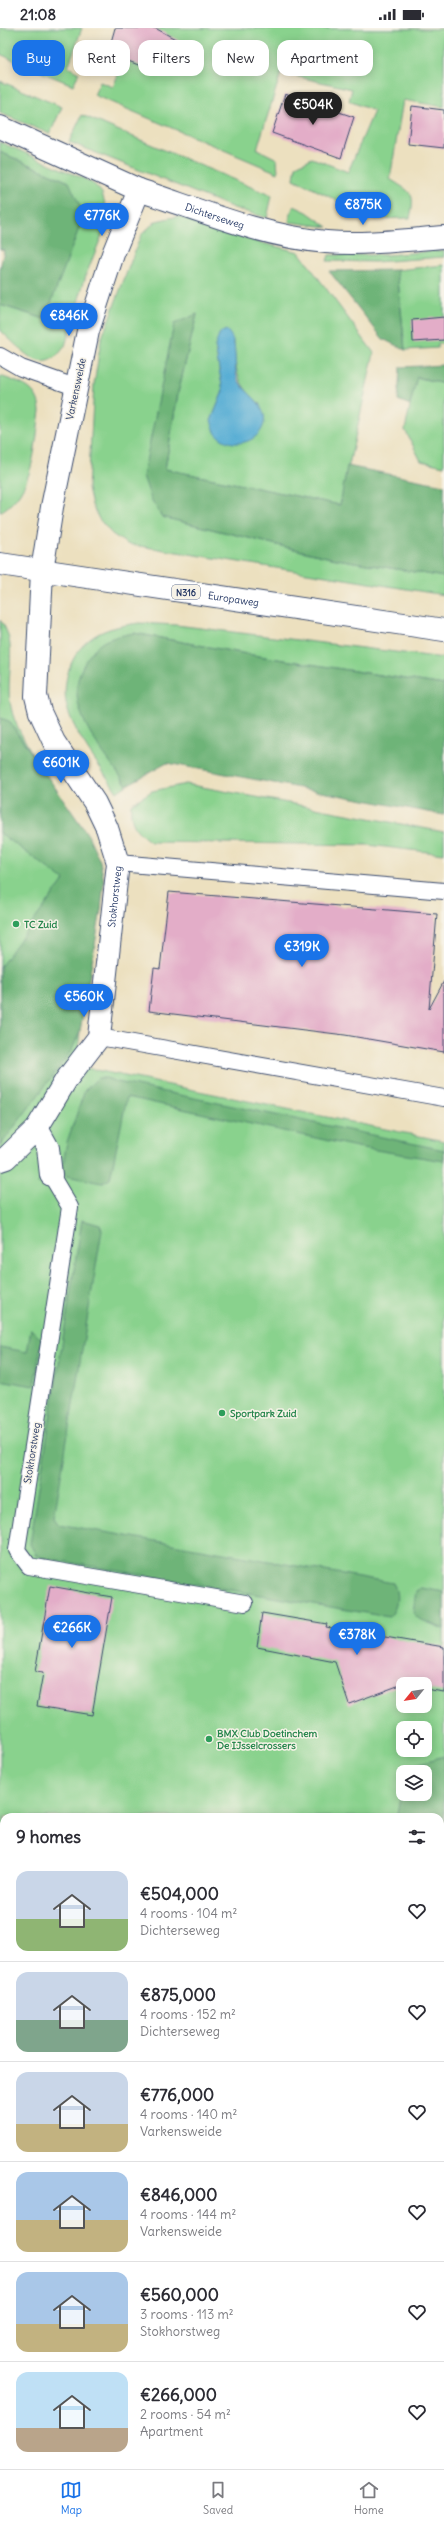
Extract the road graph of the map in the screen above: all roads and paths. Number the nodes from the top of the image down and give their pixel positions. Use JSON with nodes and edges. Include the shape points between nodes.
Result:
{"nodes":[{"id":1,"x":0,"y":127,"type":"edge"},
{"id":2,"x":139,"y":190,"type":"junction"},
{"id":3,"x":444,"y":237,"type":"edge"},
{"id":4,"x":0,"y":356,"type":"edge"},
{"id":5,"x":75,"y":387,"type":"junction"},
{"id":6,"x":0,"y":564,"type":"edge"},
{"id":7,"x":42,"y":571,"type":"junction"},
{"id":8,"x":444,"y":630,"type":"edge"},
{"id":9,"x":118,"y":863,"type":"junction"},
{"id":10,"x":444,"y":891,"type":"edge"},
{"id":11,"x":99,"y":1037,"type":"junction"},
{"id":12,"x":444,"y":1098,"type":"edge"},
{"id":13,"x":37,"y":1128,"type":"junction"},
{"id":14,"x":0,"y":1160,"type":"edge"},
{"id":15,"x":51,"y":1175,"type":"joint"},
{"id":16,"x":245,"y":1603,"type":"dead end"}],
"edges":[{"from":1,"to":2,"type":"street","name":"Dichterseweg"},
{"from":2,"to":3,"type":"street","name":"Dichterseweg","via":[[256,229],[297,238],[366,243]]},
{"from":2,"to":5,"type":"street","name":"Varkensweide","via":[[99,297]]},
{"from":4,"to":5,"type":"lane","via":[[21,368]]},
{"from":5,"to":7,"type":"street","name":"Varkensweide"},
{"from":6,"to":7,"type":"street","name":"Europaweg","number":"N316"},
{"from":7,"to":8,"type":"street","name":"Europaweg","number":"N316"},
{"from":7,"to":9,"type":"street","name":"Stokhorstweg","via":[[36,696],[40,712],[54,742],[95,803],[107,828]]},
{"from":9,"to":10,"type":"lane"},
{"from":9,"to":11,"type":"street","name":"Stokhorstweg"},
{"from":11,"to":12,"type":"lane"},
{"from":11,"to":13,"type":"street","via":[[66,1080]]},
{"from":13,"to":14,"type":"street","via":[[6,1158]]},
{"from":13,"to":15,"type":"street","name":"Stokhorstweg","via":[[48,1148]]},
{"from":15,"to":16,"type":"lane","name":"Stokhorstweg","via":[[70,1207],[18,1550],[29,1566]]}]}
